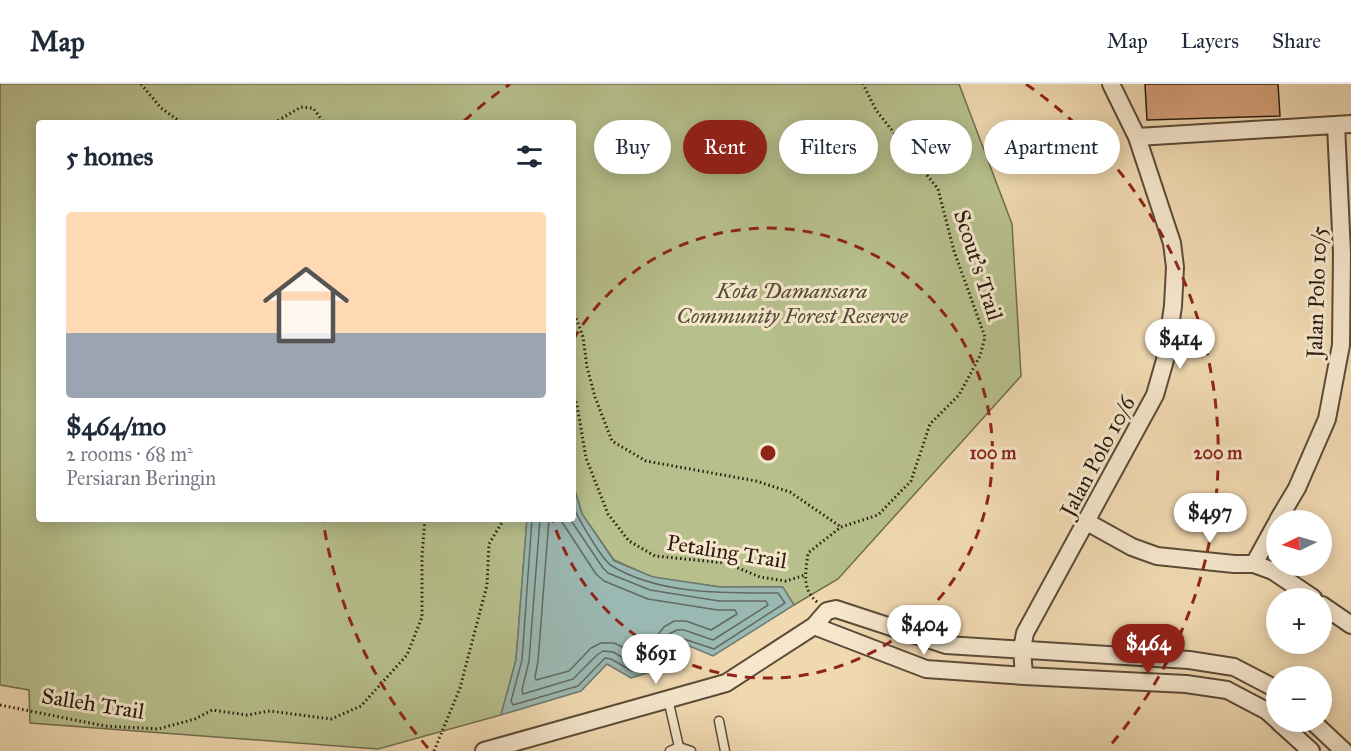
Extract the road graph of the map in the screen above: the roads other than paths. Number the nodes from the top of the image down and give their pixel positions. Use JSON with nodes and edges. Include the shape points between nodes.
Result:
{"nodes":[{"id":1,"x":1111,"y":84,"type":"edge"},
{"id":2,"x":1343,"y":124,"type":"edge"},
{"id":3,"x":1137,"y":137,"type":"junction"},
{"id":4,"x":1284,"y":510,"type":"edge"},
{"id":5,"x":1087,"y":522,"type":"junction"},
{"id":6,"x":1266,"y":542,"type":"edge"},
{"id":7,"x":1254,"y":564,"type":"junction"},
{"id":8,"x":1298,"y":588,"type":"edge"},
{"id":9,"x":1332,"y":611,"type":"edge"},
{"id":10,"x":1351,"y":625,"type":"edge"},
{"id":11,"x":813,"y":626,"type":"junction"},
{"id":12,"x":1024,"y":641,"type":"junction"},
{"id":13,"x":1024,"y":676,"type":"junction"},
{"id":14,"x":1266,"y":684,"type":"edge"},
{"id":15,"x":668,"y":699,"type":"junction"},
{"id":16,"x":1266,"y":710,"type":"edge"},
{"id":17,"x":719,"y":721,"type":"dead end"},
{"id":18,"x":1291,"y":732,"type":"edge"},
{"id":19,"x":1324,"y":732,"type":"edge"},
{"id":20,"x":679,"y":747,"type":"junction"},
{"id":21,"x":484,"y":751,"type":"edge"},
{"id":22,"x":670,"y":751,"type":"edge"},
{"id":23,"x":691,"y":751,"type":"edge"},
{"id":24,"x":725,"y":751,"type":"edge"},
{"id":25,"x":1311,"y":751,"type":"edge"},
{"id":26,"x":1344,"y":751,"type":"edge"}],
"edges":[{"from":1,"to":3,"type":"street","name":"Jalan Polo 10/6"},
{"from":2,"to":3,"type":"street"},
{"from":2,"to":4,"type":"street","name":"Jalan Polo 10/5","via":[[1341,345],[1326,419]]},
{"from":3,"to":5,"type":"street","name":"Jalan Polo 10/6","via":[[1172,243],[1173,306],[1155,395]]},
{"from":5,"to":7,"type":"street","via":[[1157,556]]},
{"from":5,"to":12,"type":"street","name":"Jalan Polo 10/6"},
{"from":6,"to":7,"type":"street","name":"Jalan Polo 10/5"},
{"from":7,"to":8,"type":"street"},
{"from":9,"to":10,"type":"street"},
{"from":11,"to":12,"type":"street","via":[[827,611],[836,609],[946,645]]},
{"from":11,"to":13,"type":"street","via":[[926,669]]},
{"from":11,"to":15,"type":"street","via":[[726,683]]},
{"from":12,"to":13,"type":"street"},
{"from":12,"to":14,"type":"street","via":[[1234,667]]},
{"from":13,"to":16,"type":"street","via":[[1186,684],[1227,690]]},
{"from":15,"to":20,"type":"lane"},
{"from":15,"to":21,"type":"street"},
{"from":17,"to":24,"type":"lane"},
{"from":18,"to":25,"type":"street"},
{"from":19,"to":26,"type":"street"},
{"from":20,"to":22,"type":"lane"},
{"from":20,"to":23,"type":"lane"}]}
